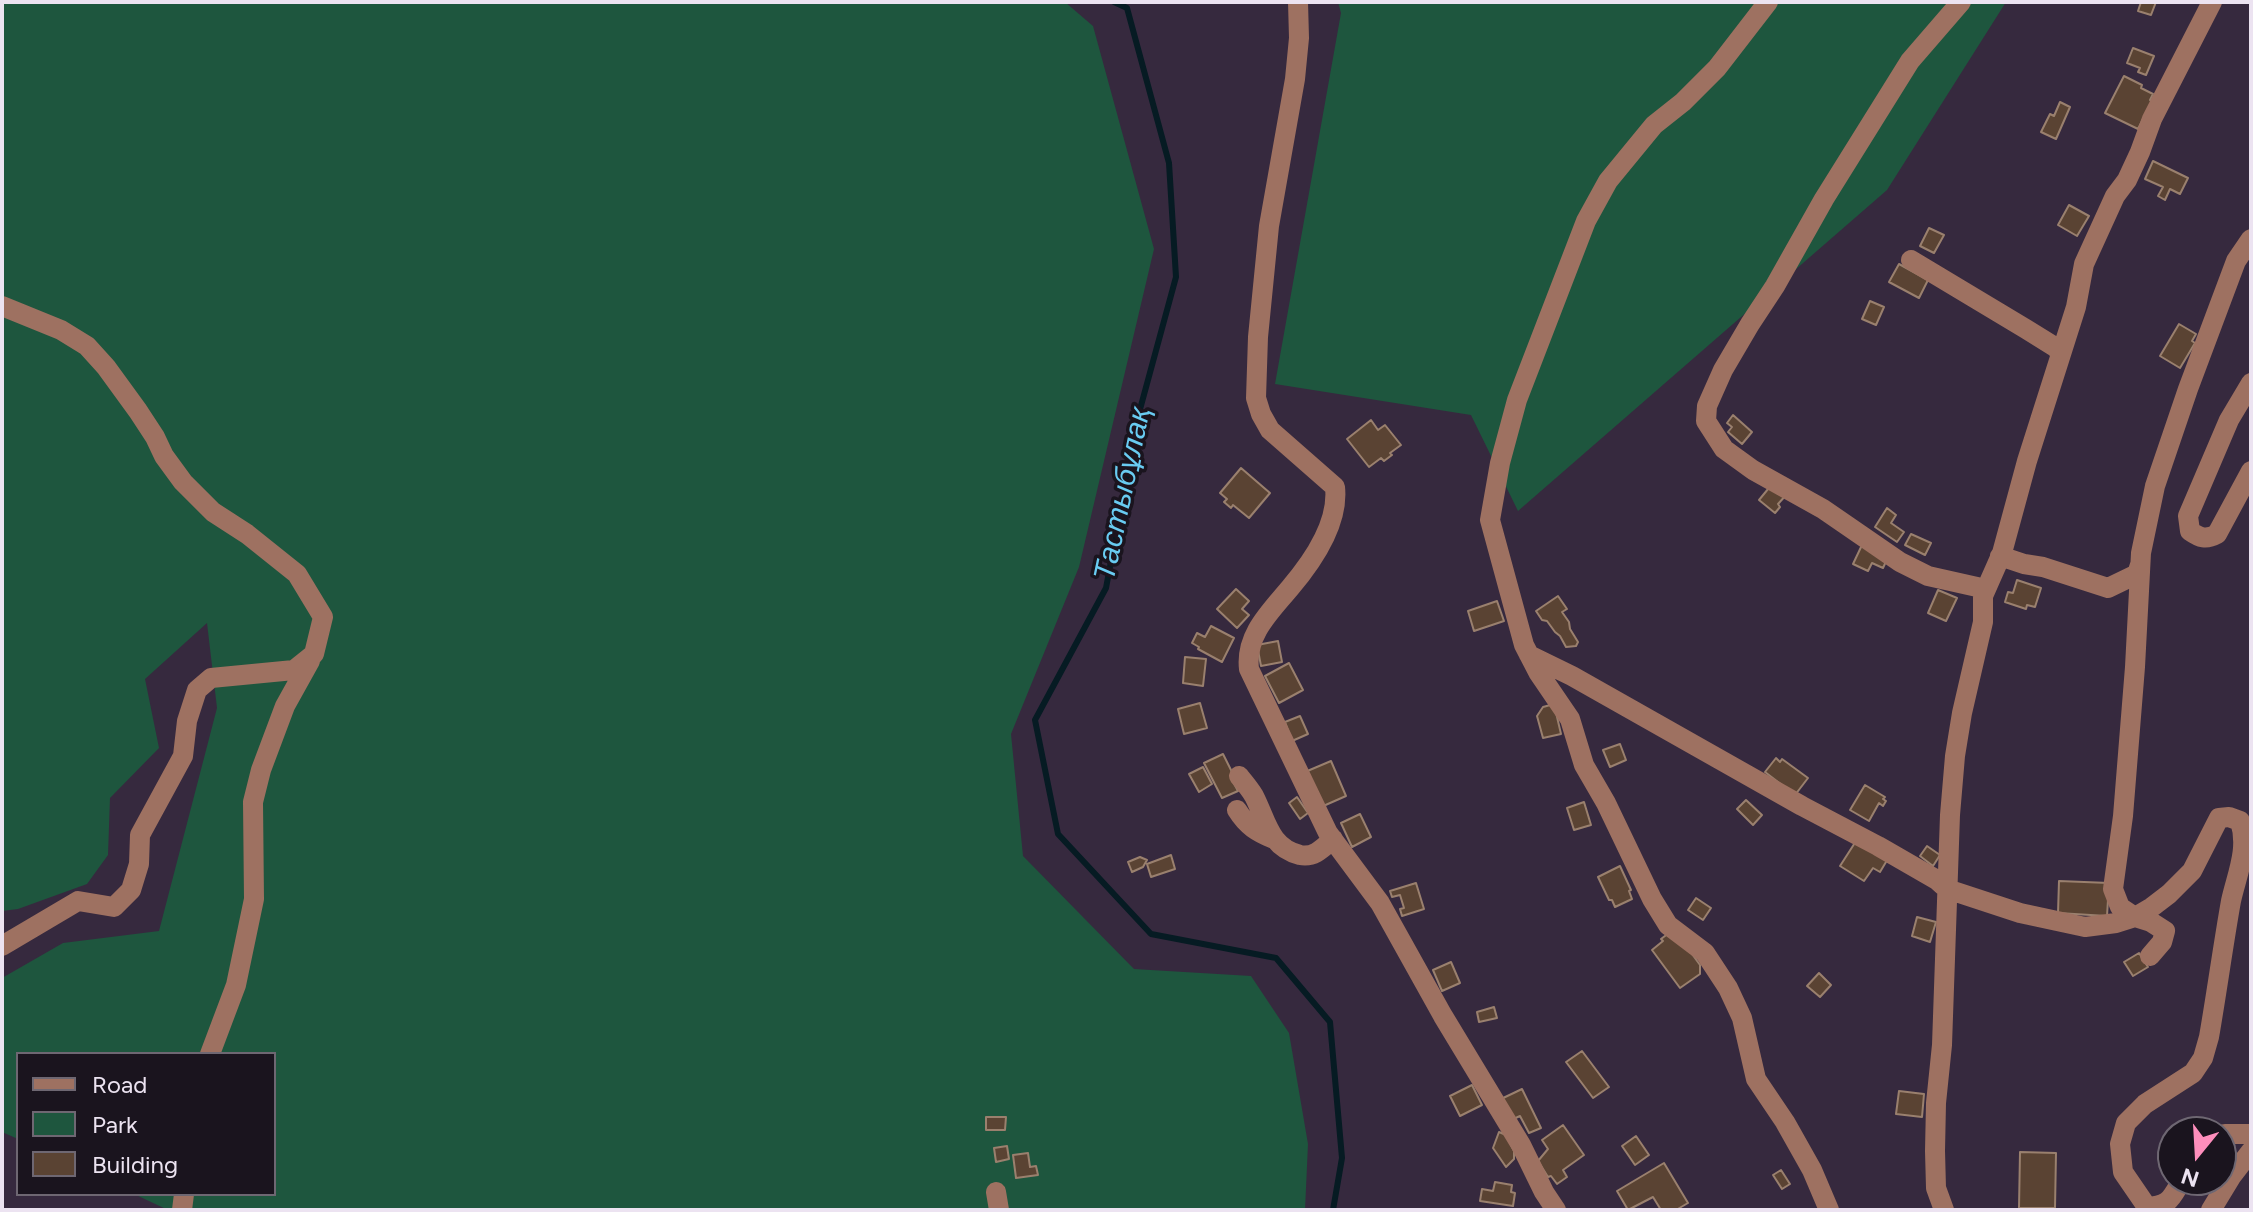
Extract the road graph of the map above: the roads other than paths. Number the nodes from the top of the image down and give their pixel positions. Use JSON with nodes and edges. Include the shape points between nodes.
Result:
{"nodes":[{"id":1,"x":1298,"y":2,"type":"edge"},
{"id":2,"x":1768,"y":2,"type":"edge"},
{"id":3,"x":1961,"y":2,"type":"edge"},
{"id":4,"x":2212,"y":2,"type":"edge"},
{"id":5,"x":2251,"y":239,"type":"edge"},
{"id":6,"x":1911,"y":260,"type":"dead end"},
{"id":7,"x":2,"y":306,"type":"edge"},
{"id":8,"x":2061,"y":353,"type":"junction"},
{"id":9,"x":2251,"y":383,"type":"edge"},
{"id":10,"x":2251,"y":471,"type":"edge"},
{"id":11,"x":2000,"y":556,"type":"junction"},
{"id":12,"x":2140,"y":565,"type":"junction"},
{"id":13,"x":2108,"y":588,"type":"junction"},
{"id":14,"x":1986,"y":589,"type":"junction"},
{"id":15,"x":2137,"y":629,"type":"junction"},
{"id":16,"x":314,"y":654,"type":"junction"},
{"id":17,"x":1529,"y":655,"type":"junction"},
{"id":18,"x":1239,"y":776,"type":"dead end"},
{"id":19,"x":1237,"y":810,"type":"dead end"},
{"id":20,"x":1274,"y":839,"type":"junction"},
{"id":21,"x":1333,"y":839,"type":"junction"},
{"id":22,"x":1947,"y":889,"type":"junction"},
{"id":23,"x":2135,"y":917,"type":"junction"},
{"id":24,"x":2,"y":946,"type":"edge"},
{"id":25,"x":2150,"y":956,"type":"dead end"},
{"id":26,"x":211,"y":1052,"type":"edge"},
{"id":27,"x":2251,"y":1152,"type":"edge"},
{"id":28,"x":2157,"y":1207,"type":"edge"},
{"id":29,"x":1556,"y":1210,"type":"edge"},
{"id":30,"x":1829,"y":1210,"type":"edge"},
{"id":31,"x":1944,"y":1210,"type":"edge"},
{"id":32,"x":2211,"y":1210,"type":"edge"}],
"edges":[{"from":1,"to":21,"type":"street","via":[[1295,79],[1269,226],[1256,398],[1270,430],[1335,487],[1337,502],[1323,540],[1255,631],[1247,654],[1256,686]]},
{"from":2,"to":17,"type":"street","via":[[1717,68],[1654,125],[1608,181],[1586,221],[1517,400],[1490,520]]},
{"from":3,"to":14,"type":"street","via":[[1910,61],[1858,143],[1723,370],[1706,421],[1724,449],[1900,562],[1928,576]]},
{"from":4,"to":8,"type":"street","via":[[2084,264]]},
{"from":5,"to":12,"type":"street","via":[[2236,261],[2183,403],[2155,486]]},
{"from":6,"to":8,"type":"street"},
{"from":7,"to":16,"type":"street","via":[[87,346],[138,411],[183,482],[213,512],[297,574],[323,617]]},
{"from":8,"to":11,"type":"street"},
{"from":9,"to":10,"type":"street","via":[[2229,420],[2188,516],[2190,531],[2199,538],[2217,534]]},
{"from":11,"to":13,"type":"street"},
{"from":11,"to":14,"type":"street"},
{"from":12,"to":13,"type":"street","via":[[2137,574]]},
{"from":12,"to":15,"type":"street"},
{"from":13,"to":15,"type":"street"},
{"from":14,"to":22,"type":"street","via":[[1955,756]]},
{"from":15,"to":23,"type":"street","via":[[2113,889],[2120,907]]},
{"from":16,"to":24,"type":"street","via":[[294,670],[211,678],[197,690],[183,756],[140,835],[131,890],[114,907],[78,901]]},
{"from":16,"to":26,"type":"street","via":[[285,706],[261,770],[253,802],[254,899],[236,985]]},
{"from":17,"to":22,"type":"street"},
{"from":17,"to":30,"type":"street","via":[[1570,719],[1584,765],[1652,899],[1668,925],[1705,953],[1728,988],[1742,1018],[1756,1079],[1812,1170]]},
{"from":18,"to":20,"type":"street"},
{"from":19,"to":20,"type":"street","via":[[1255,831]]},
{"from":20,"to":21,"type":"street","via":[[1286,851],[1306,856],[1320,852]]},
{"from":21,"to":29,"type":"street","via":[[1380,903]]},
{"from":22,"to":23,"type":"street","via":[[2085,927]]},
{"from":22,"to":31,"type":"street","via":[[1935,1151],[1936,1188]]},
{"from":23,"to":25,"type":"street","via":[[2165,931]]},
{"from":23,"to":28,"type":"street","via":[[2192,871],[2219,818],[2240,821],[2243,854],[2203,1058],[2193,1073],[2126,1123],[2120,1144],[2123,1172]]},
{"from":27,"to":32,"type":"street"}]}
